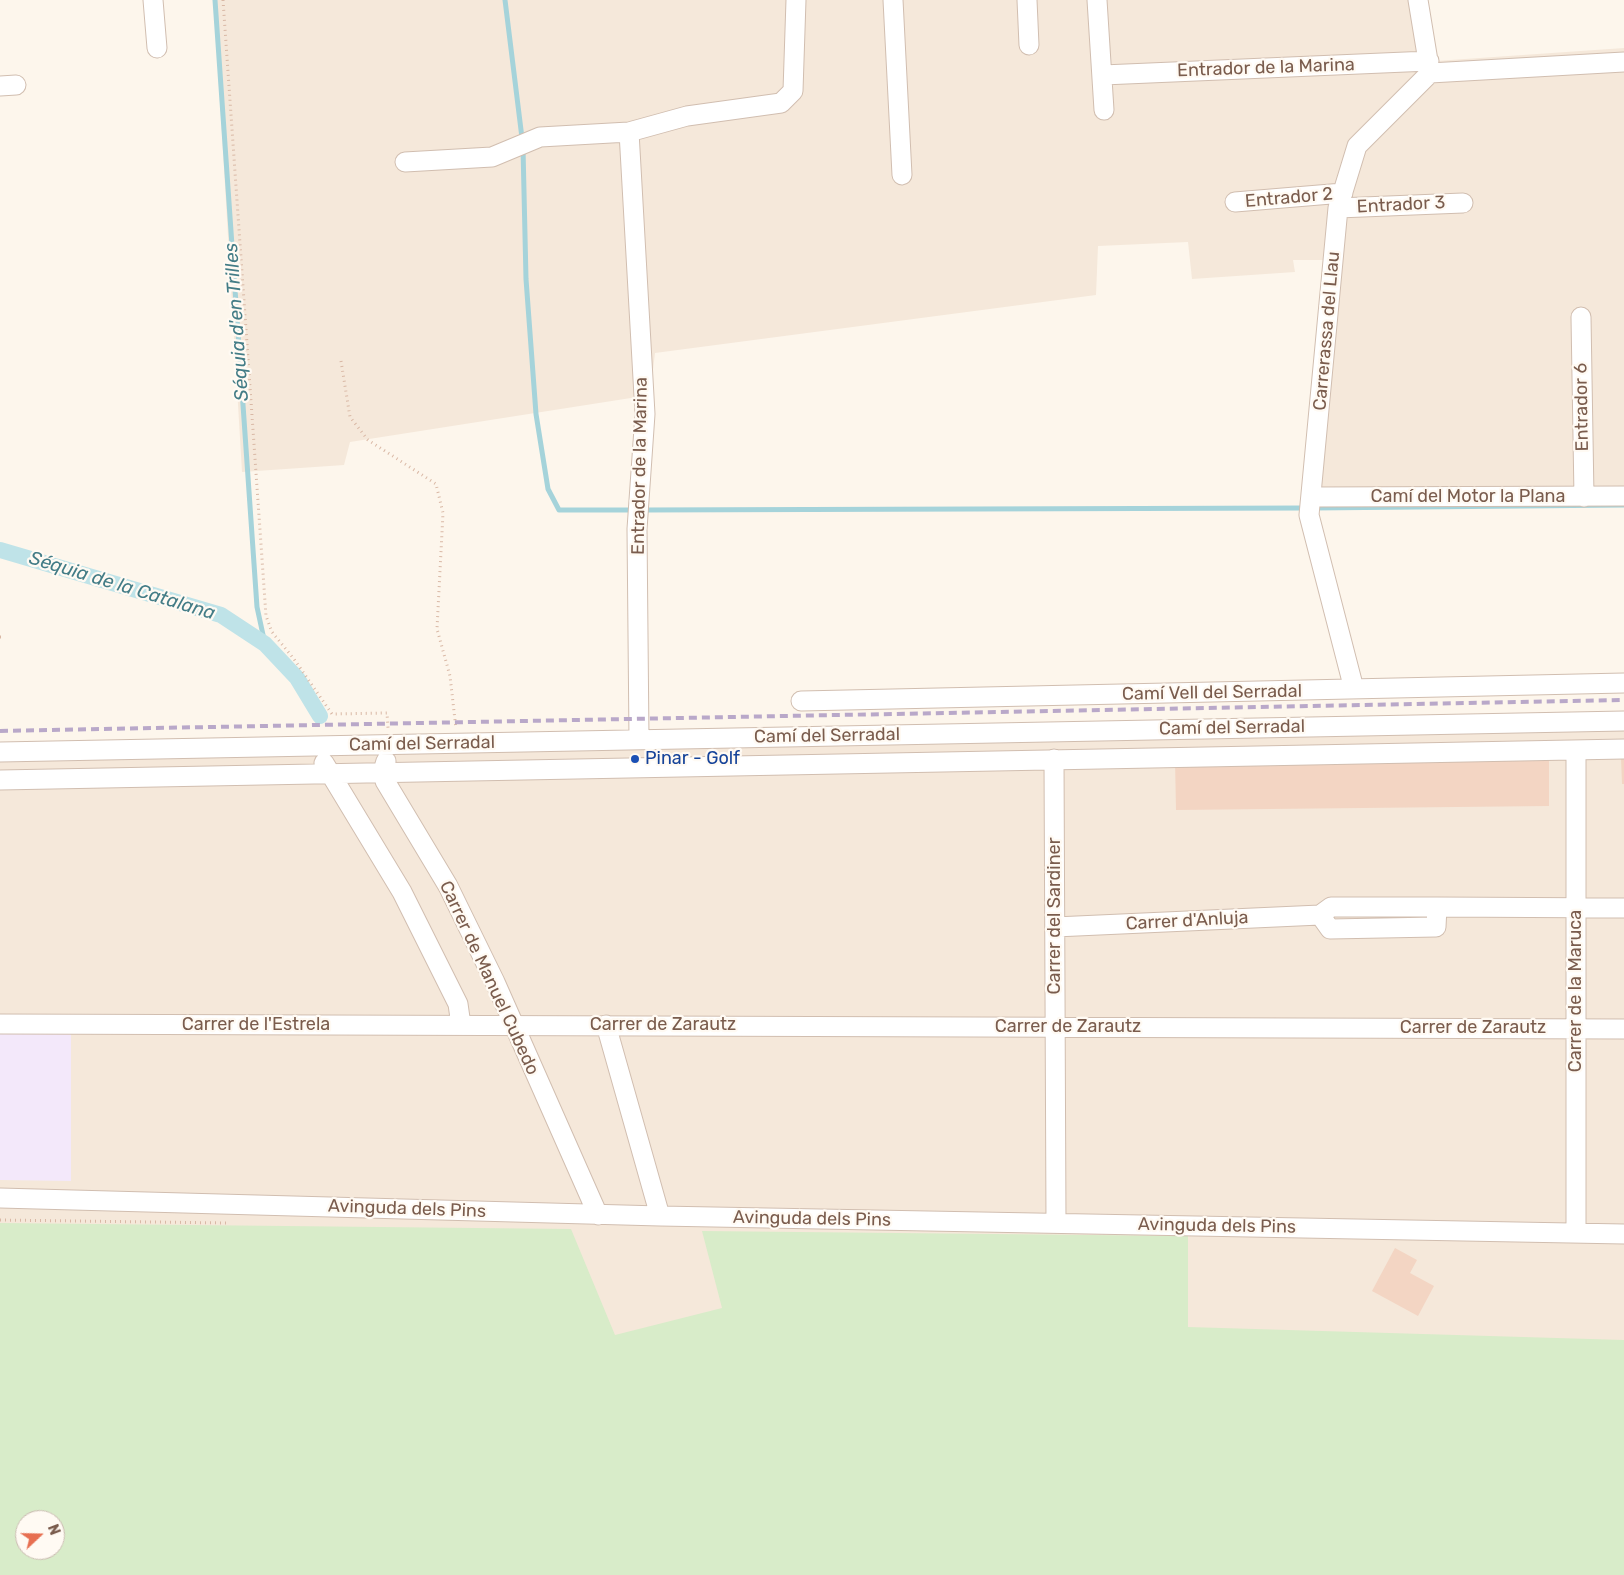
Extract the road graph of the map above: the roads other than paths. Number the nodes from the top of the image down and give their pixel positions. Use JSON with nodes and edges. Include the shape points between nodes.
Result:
{"nodes":[{"id":1,"x":153,"y":0,"type":"edge"},
{"id":2,"x":796,"y":0,"type":"edge"},
{"id":3,"x":893,"y":0,"type":"edge"},
{"id":4,"x":1027,"y":0,"type":"edge"},
{"id":5,"x":1097,"y":0,"type":"edge"},
{"id":6,"x":1418,"y":0,"type":"edge"},
{"id":7,"x":1029,"y":45,"type":"dead end"},
{"id":8,"x":157,"y":48,"type":"dead end"},
{"id":9,"x":1624,"y":62,"type":"edge"},
{"id":10,"x":1430,"y":67,"type":"junction"},
{"id":11,"x":1103,"y":75,"type":"junction"},
{"id":12,"x":1104,"y":110,"type":"dead end"},
{"id":13,"x":629,"y":132,"type":"junction"},
{"id":14,"x":405,"y":162,"type":"dead end"},
{"id":15,"x":902,"y":176,"type":"dead end"},
{"id":16,"x":1341,"y":201,"type":"junction"},
{"id":17,"x":1235,"y":202,"type":"dead end"},
{"id":18,"x":1463,"y":202,"type":"dead end"},
{"id":19,"x":1581,"y":317,"type":"dead end"},
{"id":20,"x":1624,"y":496,"type":"edge"},
{"id":21,"x":1584,"y":497,"type":"junction"},
{"id":22,"x":1312,"y":498,"type":"junction"},
{"id":23,"x":1624,"y":683,"type":"edge"},
{"id":24,"x":1354,"y":690,"type":"junction"},
{"id":25,"x":801,"y":701,"type":"dead end"},
{"id":26,"x":1624,"y":720,"type":"edge"},
{"id":27,"x":639,"y":740,"type":"junction"},
{"id":28,"x":389,"y":745,"type":"junction"},
{"id":29,"x":312,"y":746,"type":"junction"},
{"id":30,"x":1576,"y":750,"type":"junction"},
{"id":31,"x":1624,"y":750,"type":"edge"},
{"id":32,"x":0,"y":752,"type":"edge"},
{"id":33,"x":1054,"y":760,"type":"junction"},
{"id":34,"x":383,"y":771,"type":"junction"},
{"id":35,"x":330,"y":772,"type":"junction"},
{"id":36,"x":0,"y":780,"type":"edge"},
{"id":37,"x":1576,"y":908,"type":"junction"},
{"id":38,"x":1624,"y":908,"type":"edge"},
{"id":39,"x":1055,"y":927,"type":"junction"},
{"id":40,"x":0,"y":1024,"type":"edge"},
{"id":41,"x":461,"y":1025,"type":"junction"},
{"id":42,"x":513,"y":1025,"type":"junction"},
{"id":43,"x":606,"y":1025,"type":"junction"},
{"id":44,"x":1055,"y":1026,"type":"junction"},
{"id":45,"x":1576,"y":1029,"type":"junction"},
{"id":46,"x":1624,"y":1029,"type":"edge"},
{"id":47,"x":0,"y":1198,"type":"edge"},
{"id":48,"x":598,"y":1215,"type":"junction"},
{"id":49,"x":660,"y":1216,"type":"junction"},
{"id":50,"x":1056,"y":1223,"type":"junction"},
{"id":51,"x":1576,"y":1232,"type":"junction"},
{"id":52,"x":1624,"y":1234,"type":"edge"}],
"edges":[{"from":1,"to":8,"type":"street"},
{"from":2,"to":13,"type":"street","via":[[793,91],[781,103],[687,116]]},
{"from":3,"to":15,"type":"street"},
{"from":4,"to":7,"type":"street"},
{"from":5,"to":11,"type":"street"},
{"from":6,"to":10,"type":"street"},
{"from":9,"to":10,"type":"street","name":"Entrador de la Marina"},
{"from":10,"to":11,"type":"street","name":"Entrador de la Marina"},
{"from":10,"to":16,"type":"street","name":"Carrerassa del Llau","via":[[1357,146]]},
{"from":11,"to":12,"type":"street"},
{"from":13,"to":14,"type":"street","via":[[540,137],[492,157]]},
{"from":13,"to":27,"type":"street","name":"Entrador de la Marina","via":[[645,414],[637,529]]},
{"from":16,"to":17,"type":"street","name":"Entrador 2"},
{"from":16,"to":18,"type":"street","name":"Entrador 3"},
{"from":16,"to":22,"type":"street","name":"Carrerassa del Llau"},
{"from":19,"to":21,"type":"street","name":"Entrador 6"},
{"from":20,"to":21,"type":"street","name":"Camí del Motor la Plana"},
{"from":21,"to":22,"type":"street","name":"Camí del Motor la Plana"},
{"from":22,"to":24,"type":"street","name":"Carrerassa del Llau","via":[[1309,515]]},
{"from":23,"to":24,"type":"street","name":"Camí Vell del Serradal"},
{"from":24,"to":25,"type":"street","name":"Camí Vell del Serradal"},
{"from":26,"to":27,"type":"street","name":"Camí del Serradal"},
{"from":27,"to":28,"type":"street","name":"Camí del Serradal"},
{"from":28,"to":29,"type":"street","name":"Camí del Serradal"},
{"from":28,"to":34,"type":"street"},
{"from":29,"to":32,"type":"street","name":"Camí del Serradal"},
{"from":29,"to":35,"type":"street"},
{"from":30,"to":31,"type":"street","name":"Camí del Serradal"},
{"from":30,"to":33,"type":"street","name":"Camí del Serradal"},
{"from":30,"to":37,"type":"street","name":"Carrer de la Maruca"},
{"from":33,"to":34,"type":"street","name":"Camí del Serradal"},
{"from":33,"to":39,"type":"street","name":"Carrer del Sardiner"},
{"from":34,"to":35,"type":"street","name":"Camí del Serradal"},
{"from":34,"to":42,"type":"street","name":"Carrer de Manuel Cubedo","via":[[385,781],[448,886]]},
{"from":35,"to":36,"type":"street","name":"Camí del Serradal"},
{"from":35,"to":41,"type":"street","via":[[402,892],[458,1004]]},
{"from":37,"to":38,"type":"street","name":"Carrer d'Anluja"},
{"from":37,"to":39,"type":"street","name":"Carrer d'Anluja","via":[[1437,907],[1436,927],[1330,929],[1320,915]]},
{"from":37,"to":45,"type":"street","name":"Carrer de la Maruca"},
{"from":39,"to":44,"type":"street","name":"Carrer del Sardiner"},
{"from":40,"to":41,"type":"street","name":"Carrer de l'Estrela"},
{"from":41,"to":42,"type":"street","name":"Carrer de l'Estrela"},
{"from":42,"to":43,"type":"street","name":"Carrer de Zarautz"},
{"from":42,"to":48,"type":"street","name":"Carrer de Manuel Cubedo"},
{"from":43,"to":44,"type":"street","name":"Carrer de Zarautz"},
{"from":43,"to":49,"type":"street"},
{"from":44,"to":45,"type":"street","name":"Carrer de Zarautz"},
{"from":44,"to":50,"type":"street","name":"Carrer del Sardiner"},
{"from":45,"to":46,"type":"street","name":"Carrer de Zarautz"},
{"from":45,"to":51,"type":"street","name":"Carrer de la Maruca"},
{"from":47,"to":48,"type":"street","name":"Avinguda dels Pins"},
{"from":48,"to":49,"type":"street","name":"Avinguda dels Pins"},
{"from":49,"to":50,"type":"street","name":"Avinguda dels Pins"},
{"from":50,"to":51,"type":"street","name":"Avinguda dels Pins"},
{"from":51,"to":52,"type":"street","name":"Avinguda dels Pins"}]}
